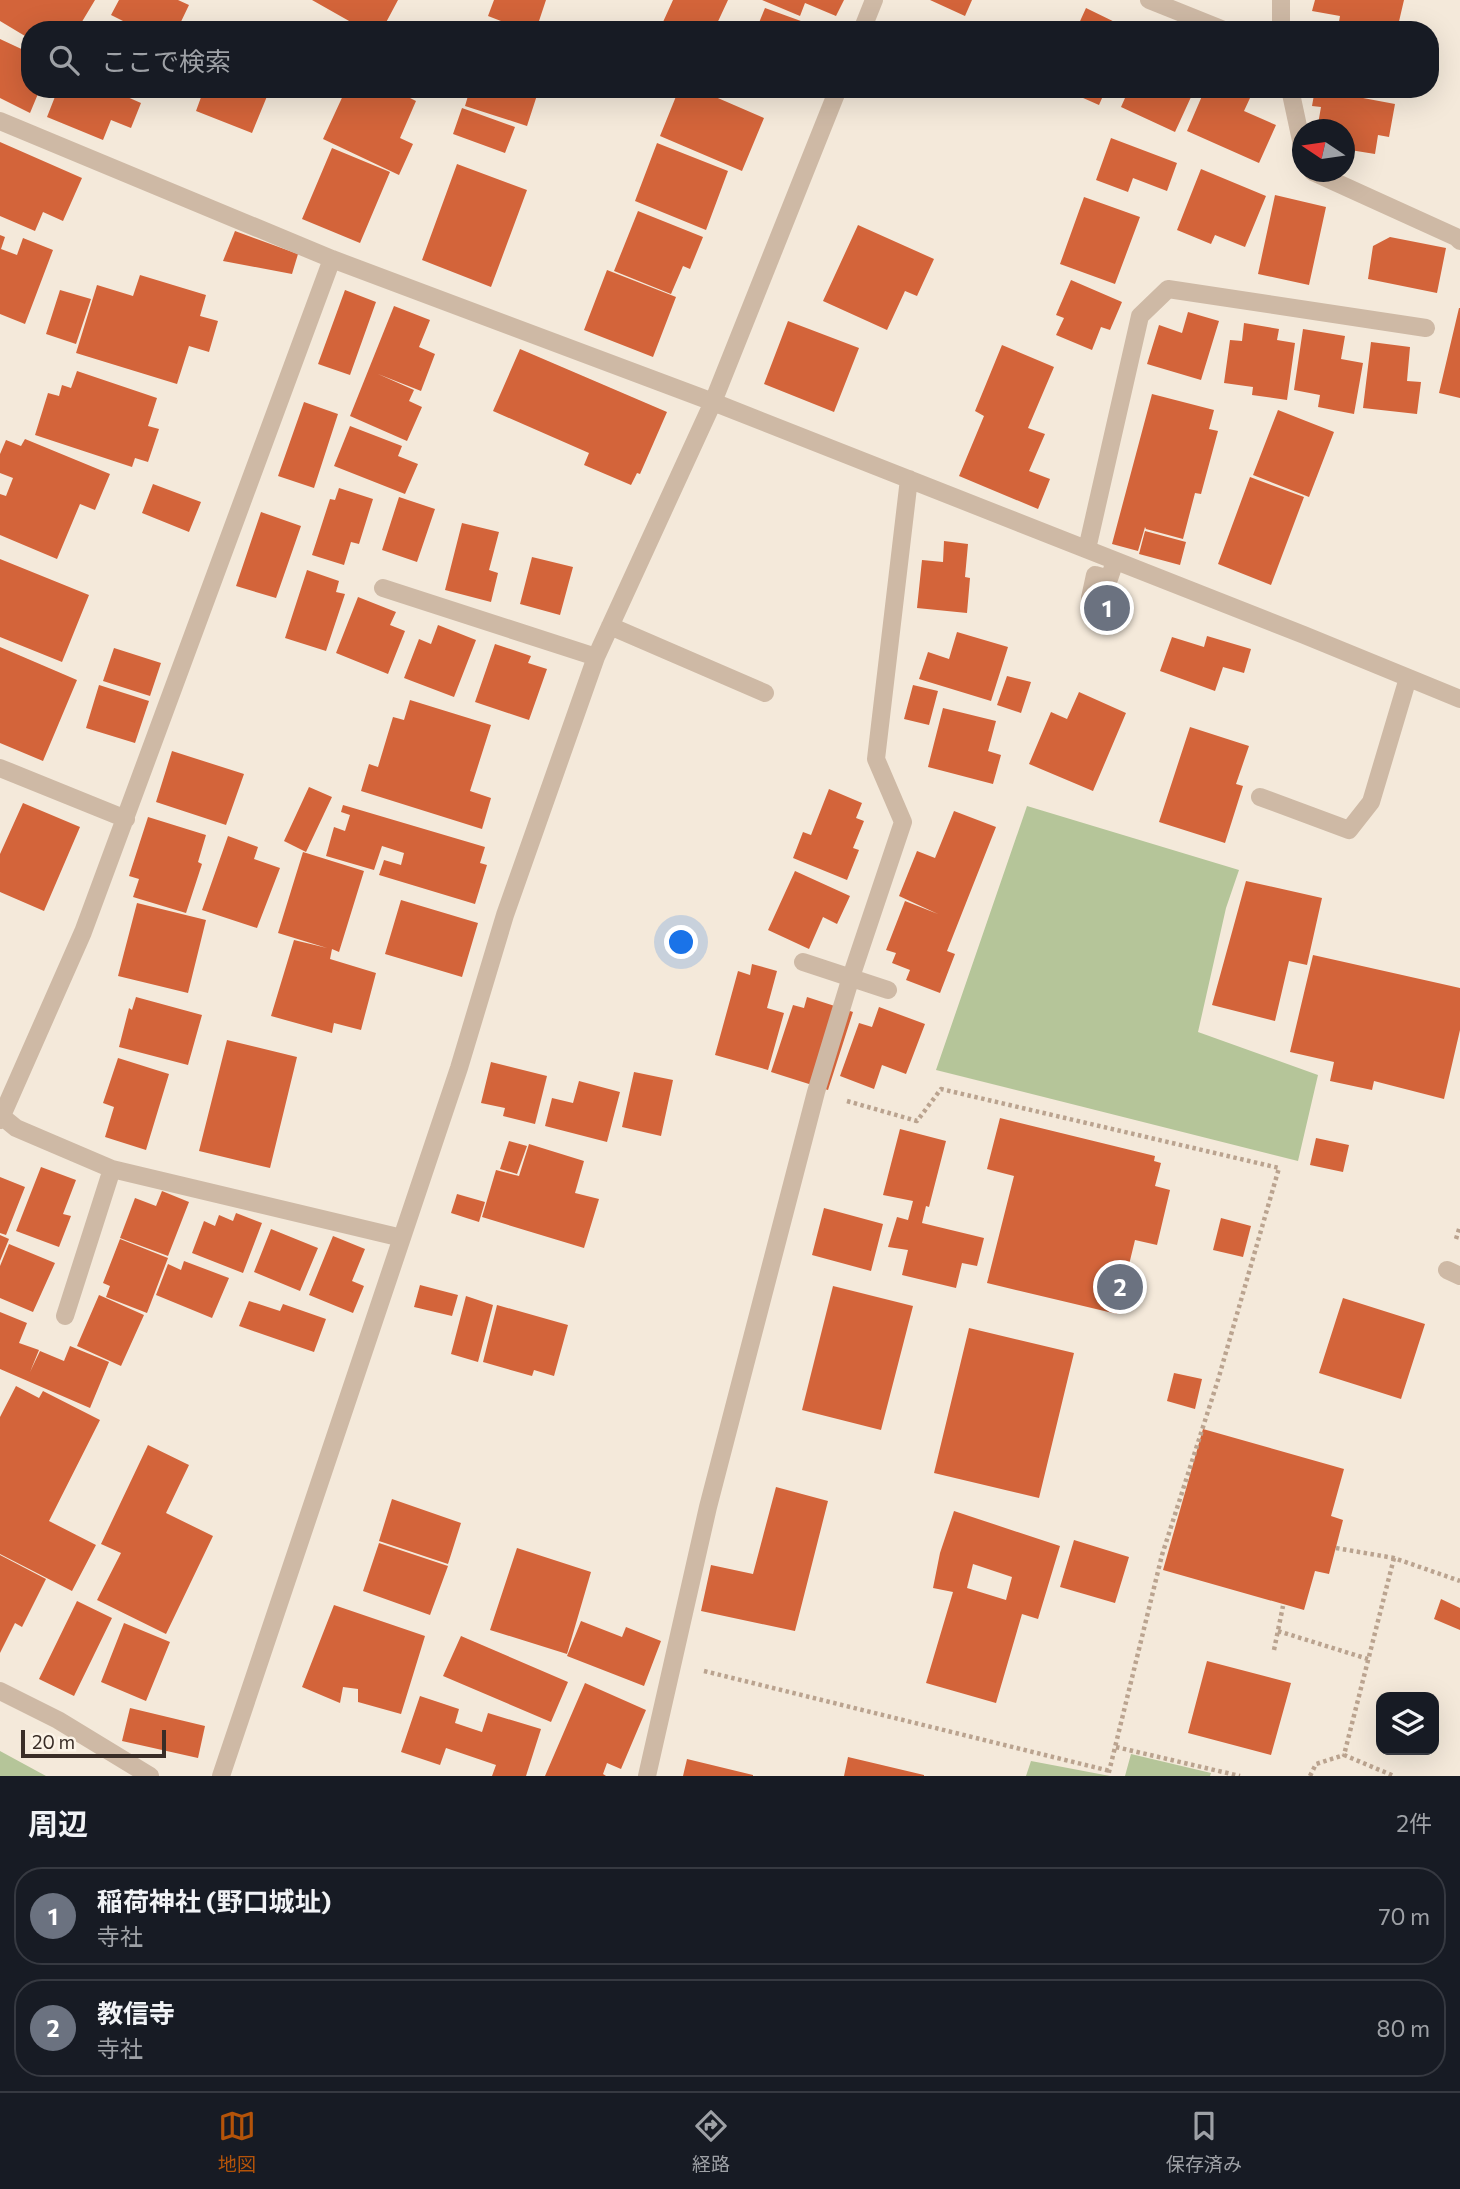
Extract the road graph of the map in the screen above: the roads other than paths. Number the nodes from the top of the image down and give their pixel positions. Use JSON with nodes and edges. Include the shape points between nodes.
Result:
{"nodes":[{"id":1,"x":874,"y":0,"type":"edge"},
{"id":2,"x":1150,"y":0,"type":"edge"},
{"id":3,"x":1281,"y":0,"type":"edge"},
{"id":4,"x":866,"y":21,"type":"edge"},
{"id":5,"x":1202,"y":21,"type":"edge"},
{"id":6,"x":1281,"y":21,"type":"edge"},
{"id":7,"x":834,"y":98,"type":"edge"},
{"id":8,"x":1292,"y":98,"type":"edge"},
{"id":9,"x":1297,"y":119,"type":"edge"},
{"id":10,"x":0,"y":121,"type":"edge"},
{"id":11,"x":1335,"y":182,"type":"edge"},
{"id":12,"x":1460,"y":241,"type":"edge"},
{"id":13,"x":332,"y":259,"type":"junction"},
{"id":14,"x":1426,"y":328,"type":"dead end"},
{"id":15,"x":713,"y":402,"type":"junction"},
{"id":16,"x":909,"y":480,"type":"junction"},
{"id":17,"x":1087,"y":549,"type":"junction"},
{"id":18,"x":1115,"y":561,"type":"junction"},
{"id":19,"x":383,"y":588,"type":"dead end"},
{"id":20,"x":1091,"y":608,"type":"dead end"},
{"id":21,"x":610,"y":626,"type":"junction"},
{"id":22,"x":596,"y":657,"type":"junction"},
{"id":23,"x":1408,"y":678,"type":"junction"},
{"id":24,"x":765,"y":693,"type":"dead end"},
{"id":25,"x":1460,"y":699,"type":"edge"},
{"id":26,"x":0,"y":768,"type":"edge"},
{"id":27,"x":1260,"y":797,"type":"dead end"},
{"id":28,"x":126,"y":819,"type":"junction"},
{"id":29,"x":803,"y":962,"type":"dead end"},
{"id":30,"x":851,"y":977,"type":"junction"},
{"id":31,"x":888,"y":990,"type":"dead end"},
{"id":32,"x":1,"y":1117,"type":"edge"},
{"id":33,"x":112,"y":1169,"type":"junction"},
{"id":34,"x":402,"y":1238,"type":"junction"},
{"id":35,"x":65,"y":1316,"type":"dead end"},
{"id":36,"x":0,"y":1690,"type":"edge"},
{"id":37,"x":150,"y":1776,"type":"edge"},
{"id":38,"x":221,"y":1776,"type":"edge"},
{"id":39,"x":647,"y":1776,"type":"edge"}],
"edges":[{"from":1,"to":4,"type":"street"},
{"from":2,"to":5,"type":"street"},
{"from":3,"to":6,"type":"street"},
{"from":7,"to":15,"type":"street"},
{"from":8,"to":9,"type":"street"},
{"from":10,"to":13,"type":"street"},
{"from":11,"to":12,"type":"street"},
{"from":13,"to":15,"type":"street"},
{"from":13,"to":28,"type":"street"},
{"from":14,"to":17,"type":"street","via":[[1168,289],[1140,316]]},
{"from":15,"to":16,"type":"street"},
{"from":15,"to":21,"type":"street"},
{"from":16,"to":17,"type":"street"},
{"from":16,"to":30,"type":"street","via":[[876,759],[903,822]]},
{"from":17,"to":18,"type":"street"},
{"from":18,"to":20,"type":"street","via":[[1109,579],[1095,575]]},
{"from":18,"to":23,"type":"street"},
{"from":19,"to":22,"type":"street"},
{"from":21,"to":22,"type":"street"},
{"from":21,"to":24,"type":"street"},
{"from":22,"to":34,"type":"street","via":[[505,915]]},
{"from":23,"to":25,"type":"street"},
{"from":23,"to":27,"type":"street","via":[[1371,802],[1349,830]]},
{"from":26,"to":28,"type":"street"},
{"from":28,"to":32,"type":"street","via":[[83,932]]},
{"from":29,"to":30,"type":"street"},
{"from":30,"to":31,"type":"street"},
{"from":30,"to":39,"type":"street","via":[[816,1092],[708,1507]]},
{"from":32,"to":33,"type":"street","via":[[16,1128]]},
{"from":33,"to":34,"type":"street"},
{"from":33,"to":35,"type":"street"},
{"from":34,"to":38,"type":"street"},
{"from":36,"to":37,"type":"street"}]}
